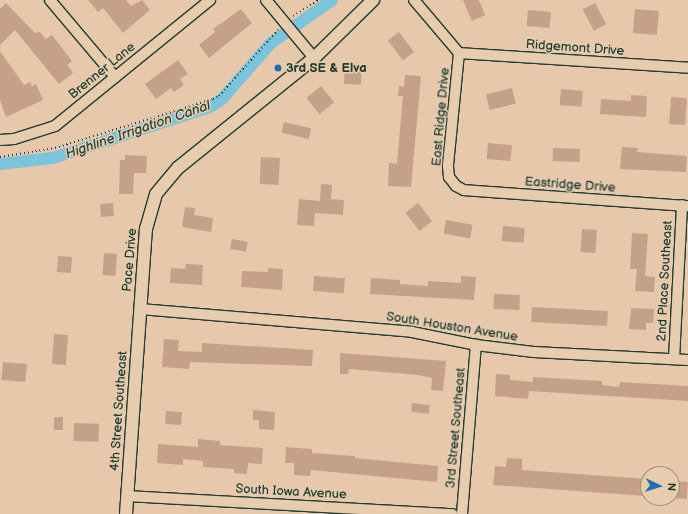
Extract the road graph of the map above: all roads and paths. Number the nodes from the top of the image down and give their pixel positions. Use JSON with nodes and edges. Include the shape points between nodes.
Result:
{"nodes":[{"id":1,"x":50,"y":0,"type":"edge"},
{"id":2,"x":210,"y":0,"type":"edge"},
{"id":3,"x":266,"y":0,"type":"edge"},
{"id":4,"x":319,"y":0,"type":"edge"},
{"id":5,"x":373,"y":0,"type":"edge"},
{"id":6,"x":414,"y":0,"type":"edge"},
{"id":7,"x":285,"y":23,"type":"junction"},
{"id":8,"x":459,"y":53,"type":"junction"},
{"id":9,"x":314,"y":58,"type":"junction"},
{"id":10,"x":688,"y":68,"type":"edge"},
{"id":11,"x":115,"y":77,"type":"junction"},
{"id":12,"x":0,"y":140,"type":"edge"},
{"id":13,"x":0,"y":158,"type":"edge"},
{"id":14,"x":453,"y":182,"type":"joint"},
{"id":15,"x":685,"y":206,"type":"edge"},
{"id":16,"x":140,"y":309,"type":"junction"},
{"id":17,"x":476,"y":345,"type":"junction"},
{"id":18,"x":674,"y":359,"type":"junction"},
{"id":19,"x":688,"y":360,"type":"edge"},
{"id":20,"x":128,"y":496,"type":"junction"},
{"id":21,"x":126,"y":514,"type":"edge"},
{"id":22,"x":453,"y":514,"type":"edge"},
{"id":23,"x":462,"y":514,"type":"edge"}],
"edges":[{"from":1,"to":11,"type":"street"},
{"from":2,"to":11,"type":"street","name":"Brenner Lane"},
{"from":3,"to":7,"type":"street"},
{"from":4,"to":7,"type":"path"},
{"from":5,"to":9,"type":"street","name":"Pace Drive"},
{"from":6,"to":8,"type":"street"},
{"from":7,"to":9,"type":"street"},
{"from":7,"to":13,"type":"path","via":[[219,96],[213,99],[55,148]]},
{"from":8,"to":10,"type":"street","name":"Ridgemont Drive"},
{"from":8,"to":14,"type":"street","name":"East Ridge Drive","via":[[448,166],[449,177]]},
{"from":9,"to":16,"type":"street","name":"Pace Drive","via":[[179,167],[156,194],[146,229]]},
{"from":11,"to":12,"type":"street","name":"Brenner Lane","via":[[55,126],[14,139]]},
{"from":14,"to":15,"type":"street","name":"Eastridge Drive","via":[[464,190]]},
{"from":15,"to":18,"type":"street","name":"2nd Place Southeast"},
{"from":16,"to":17,"type":"street","name":"South Houston Avenue","via":[[412,332]]},
{"from":16,"to":20,"type":"street","name":"4th Street Southeast"},
{"from":17,"to":18,"type":"street","name":"South Houston Avenue","via":[[534,352]]},
{"from":17,"to":23,"type":"street","name":"3rd Street Southeast"},
{"from":18,"to":19,"type":"street","name":"South Houston Avenue"},
{"from":20,"to":21,"type":"street","name":"4th Street Southeast"},
{"from":20,"to":22,"type":"street","name":"South Iowa Avenue"}]}
